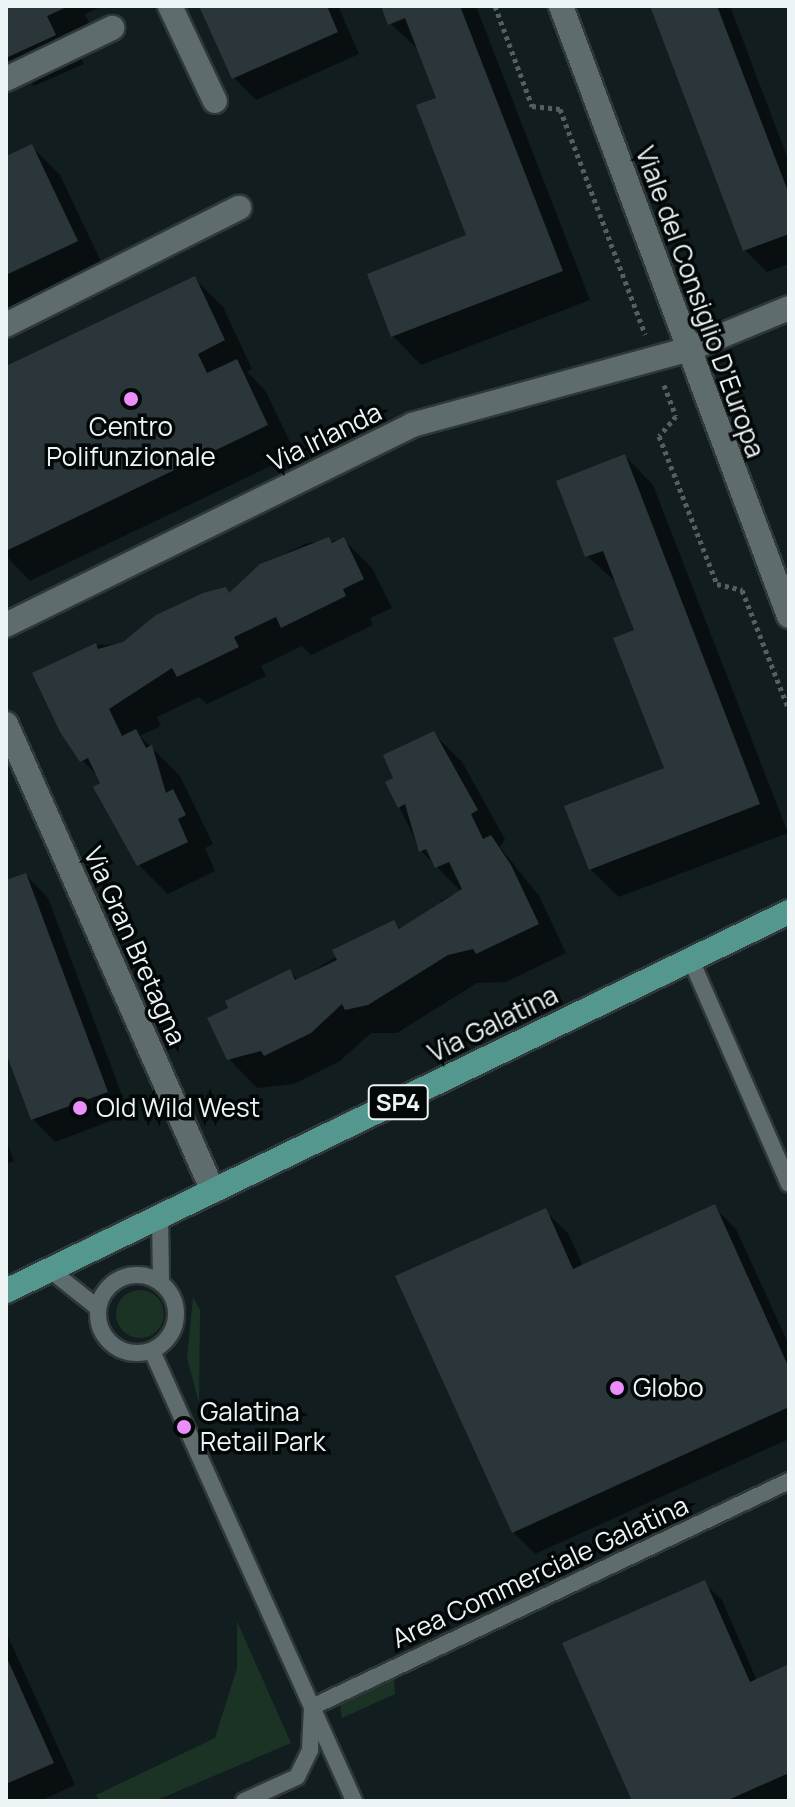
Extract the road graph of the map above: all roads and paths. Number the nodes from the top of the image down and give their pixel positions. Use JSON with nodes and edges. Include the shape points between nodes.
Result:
{"nodes":[{"id":1,"x":170,"y":6,"type":"edge"},
{"id":2,"x":561,"y":6,"type":"edge"},
{"id":3,"x":112,"y":28,"type":"dead end"},
{"id":4,"x":6,"y":79,"type":"edge"},
{"id":5,"x":215,"y":101,"type":"dead end"},
{"id":6,"x":239,"y":208,"type":"dead end"},
{"id":7,"x":789,"y":308,"type":"edge"},
{"id":8,"x":6,"y":325,"type":"edge"},
{"id":9,"x":687,"y":350,"type":"junction"},
{"id":10,"x":789,"y":616,"type":"edge"},
{"id":11,"x":6,"y":625,"type":"edge"},
{"id":12,"x":6,"y":724,"type":"edge"},
{"id":13,"x":789,"y":912,"type":"edge"},
{"id":14,"x":691,"y":960,"type":"junction"},
{"id":15,"x":789,"y":1184,"type":"edge"},
{"id":16,"x":213,"y":1191,"type":"junction"},
{"id":17,"x":160,"y":1216,"type":"junction"},
{"id":18,"x":49,"y":1269,"type":"junction"},
{"id":19,"x":161,"y":1283,"type":"junction"},
{"id":20,"x":6,"y":1291,"type":"edge"},
{"id":21,"x":98,"y":1308,"type":"junction"},
{"id":22,"x":152,"y":1351,"type":"junction"},
{"id":23,"x":789,"y":1481,"type":"edge"},
{"id":24,"x":312,"y":1707,"type":"junction"},
{"id":25,"x":244,"y":1801,"type":"edge"},
{"id":26,"x":354,"y":1801,"type":"edge"}],
"edges":[{"from":1,"to":5,"type":"street"},
{"from":2,"to":9,"type":"street","name":"Viale del Consiglio D'Europa"},
{"from":3,"to":4,"type":"street"},
{"from":6,"to":8,"type":"street"},
{"from":7,"to":9,"type":"street","name":"Via Irlanda"},
{"from":9,"to":10,"type":"street","name":"Viale del Consiglio D'Europa"},
{"from":9,"to":11,"type":"street","name":"Via Irlanda","via":[[412,425]]},
{"from":12,"to":16,"type":"street","name":"Via Gran Bretagna"},
{"from":13,"to":14,"type":"main road","name":"Via Galatina","number":"SP4"},
{"from":14,"to":15,"type":"lane"},
{"from":14,"to":16,"type":"main road","name":"Via Galatina","number":"SP4"},
{"from":16,"to":17,"type":"main road","name":"Via Galatina","number":"SP4"},
{"from":17,"to":18,"type":"main road","name":"Via Galatina","number":"SP4"},
{"from":17,"to":19,"type":"lane"},
{"from":18,"to":20,"type":"main road","name":"Via Galatina","number":"SP4"},
{"from":18,"to":21,"type":"lane"},
{"from":19,"to":21,"type":"lane","via":[[128,1276],[107,1287]]},
{"from":19,"to":22,"type":"lane","via":[[176,1320]]},
{"from":21,"to":22,"type":"lane","via":[[113,1345]]},
{"from":22,"to":24,"type":"lane"},
{"from":23,"to":24,"type":"lane","name":"Area Commerciale Galatina"},
{"from":24,"to":25,"type":"lane","via":[[310,1750],[297,1777]]},
{"from":24,"to":26,"type":"lane"}]}
